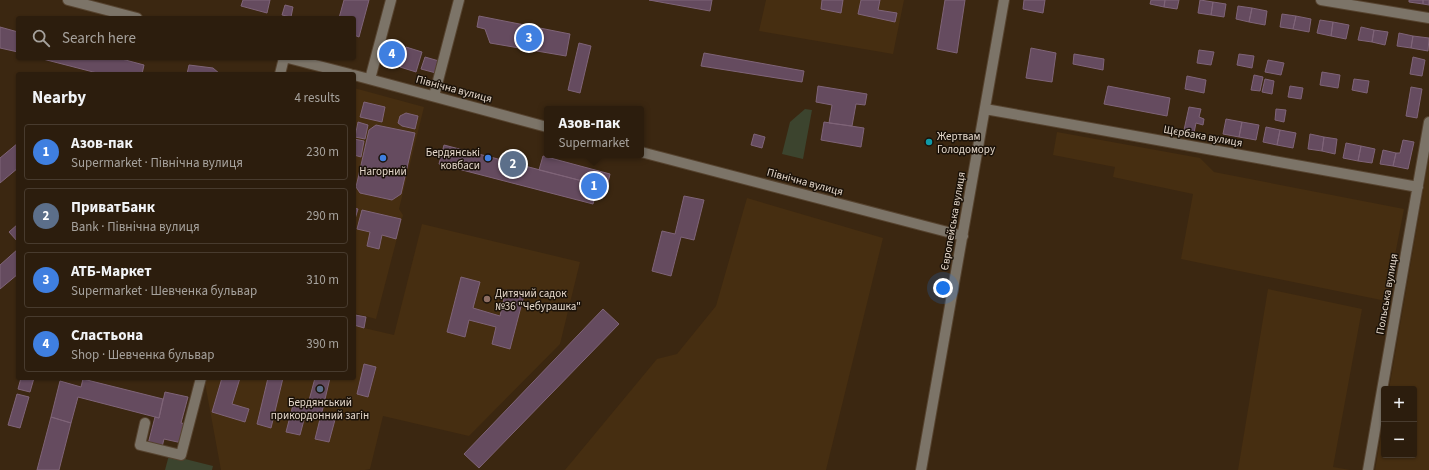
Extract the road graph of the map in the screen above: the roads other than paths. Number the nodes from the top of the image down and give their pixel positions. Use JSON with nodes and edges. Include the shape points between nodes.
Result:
{"nodes":[{"id":1,"x":68,"y":0,"type":"edge"},
{"id":2,"x":391,"y":0,"type":"edge"},
{"id":3,"x":459,"y":0,"type":"edge"},
{"id":4,"x":1004,"y":0,"type":"edge"},
{"id":5,"x":1321,"y":0,"type":"edge"},
{"id":6,"x":129,"y":16,"type":"edge"},
{"id":7,"x":1429,"y":18,"type":"edge"},
{"id":8,"x":284,"y":60,"type":"edge"},
{"id":9,"x":296,"y":60,"type":"edge"},
{"id":10,"x":280,"y":72,"type":"edge"},
{"id":11,"x":342,"y":72,"type":"edge"},
{"id":12,"x":356,"y":76,"type":"edge"},
{"id":13,"x":370,"y":79,"type":"junction"},
{"id":14,"x":434,"y":96,"type":"junction"},
{"id":15,"x":985,"y":109,"type":"junction"},
{"id":16,"x":1429,"y":122,"type":"edge"},
{"id":17,"x":544,"y":126,"type":"edge"},
{"id":18,"x":644,"y":153,"type":"edge"},
{"id":19,"x":1418,"y":187,"type":"junction"},
{"id":20,"x":963,"y":236,"type":"junction"},
{"id":21,"x":200,"y":380,"type":"edge"},
{"id":22,"x":145,"y":423,"type":"dead end"},
{"id":23,"x":921,"y":470,"type":"edge"},
{"id":24,"x":1368,"y":470,"type":"edge"}],
"edges":[{"from":1,"to":6,"type":"street"},
{"from":2,"to":13,"type":"street"},
{"from":3,"to":14,"type":"street"},
{"from":4,"to":15,"type":"street","name":"Європейська вулиця"},
{"from":5,"to":7,"type":"street"},
{"from":8,"to":10,"type":"street"},
{"from":9,"to":11,"type":"street"},
{"from":12,"to":13,"type":"street","name":"Північна вулиця"},
{"from":13,"to":14,"type":"street","name":"Північна вулиця"},
{"from":14,"to":17,"type":"street","name":"Північна вулиця"},
{"from":15,"to":19,"type":"street","name":"Щєрбака вулиця"},
{"from":15,"to":20,"type":"street","name":"Європейська вулиця"},
{"from":16,"to":19,"type":"street","name":"Польська вулиця"},
{"from":18,"to":20,"type":"street","name":"Північна вулиця"},
{"from":19,"to":24,"type":"street","name":"Польська вулиця"},
{"from":20,"to":23,"type":"street","name":"Європейська вулиця"},
{"from":21,"to":22,"type":"street","via":[[181,455],[140,445]]}]}
